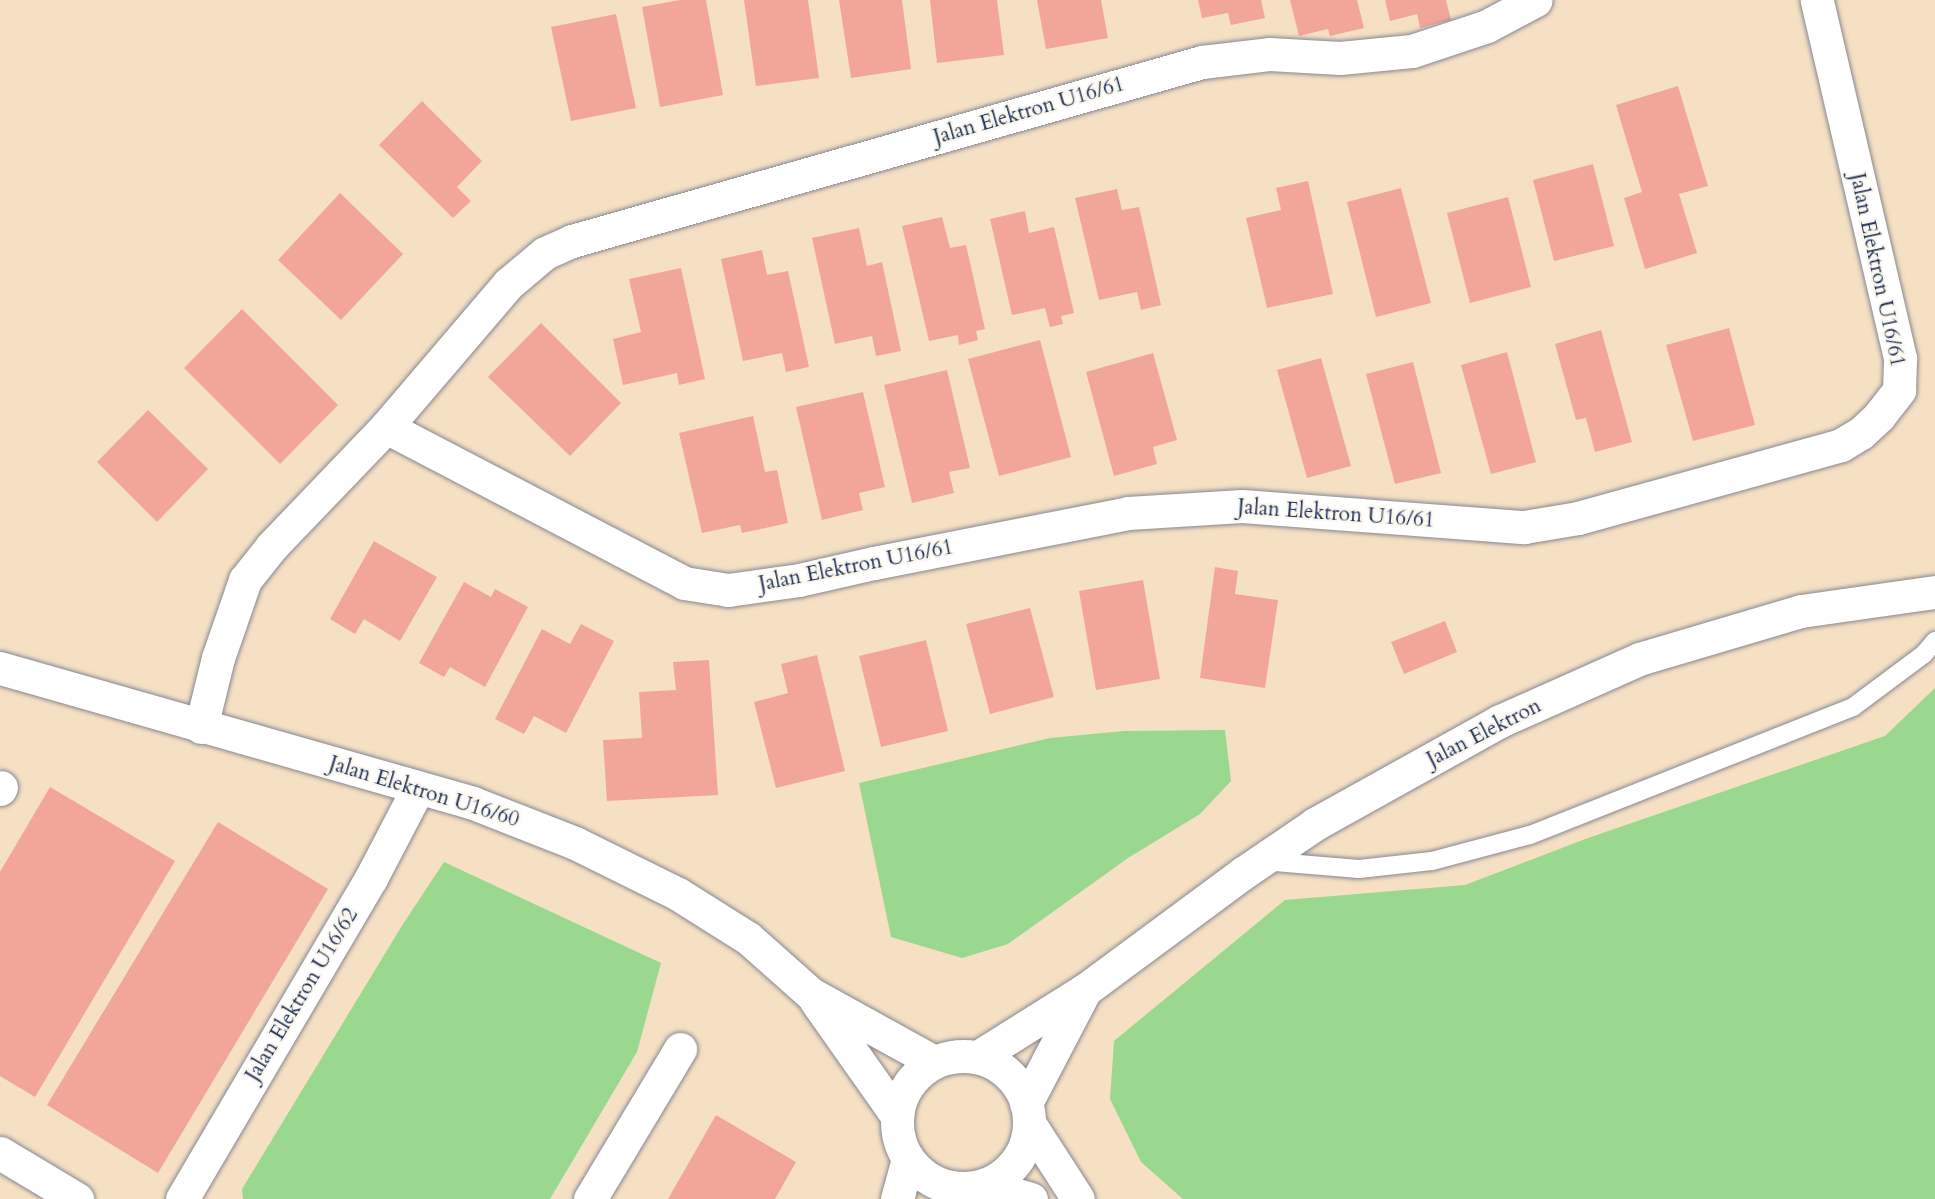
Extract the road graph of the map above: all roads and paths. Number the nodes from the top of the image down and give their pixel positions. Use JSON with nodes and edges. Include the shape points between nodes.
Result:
{"nodes":[{"id":1,"x":1536,"y":0,"type":"edge"},
{"id":2,"x":1817,"y":0,"type":"edge"},
{"id":3,"x":386,"y":428,"type":"junction"},
{"id":4,"x":1935,"y":592,"type":"edge"},
{"id":5,"x":1935,"y":641,"type":"edge"},
{"id":6,"x":0,"y":668,"type":"edge"},
{"id":7,"x":201,"y":727,"type":"junction"},
{"id":8,"x":418,"y":788,"type":"junction"},
{"id":9,"x":1262,"y":861,"type":"junction"},
{"id":10,"x":1085,"y":990,"type":"junction"},
{"id":11,"x":811,"y":994,"type":"junction"},
{"id":12,"x":680,"y":1049,"type":"dead end"},
{"id":13,"x":978,"y":1057,"type":"junction"},
{"id":14,"x":934,"y":1062,"type":"junction"},
{"id":15,"x":1027,"y":1113,"type":"junction"},
{"id":16,"x":897,"y":1116,"type":"junction"},
{"id":17,"x":0,"y":1153,"type":"edge"},
{"id":18,"x":908,"y":1159,"type":"junction"},
{"id":19,"x":964,"y":1191,"type":"edge"},
{"id":20,"x":76,"y":1199,"type":"edge"},
{"id":21,"x":182,"y":1199,"type":"edge"},
{"id":22,"x":590,"y":1199,"type":"edge"},
{"id":23,"x":897,"y":1199,"type":"edge"},
{"id":24,"x":1030,"y":1199,"type":"edge"},
{"id":25,"x":1078,"y":1199,"type":"edge"}],
"edges":[{"from":1,"to":3,"type":"street","name":"Jalan Elektron U16/61","via":[[1487,26],[1412,51],[1340,58],[1269,54],[1202,62],[573,241],[545,253],[508,284]]},
{"from":2,"to":3,"type":"street","name":"Jalan Elektron U16/61","via":[[1900,358],[1899,390],[1879,416],[1841,445],[1578,518],[1524,526],[1242,506],[1128,513],[799,580],[728,590],[684,583]]},
{"from":3,"to":7,"type":"street","name":"Jalan Elektron U16/61","via":[[272,546],[245,580],[218,658]]},
{"from":4,"to":9,"type":"street","name":"Jalan Elektron","via":[[1801,611],[1639,659],[1500,721],[1315,824]]},
{"from":5,"to":9,"type":"lane","via":[[1924,654],[1853,707],[1530,835],[1432,861],[1359,869]]},
{"from":6,"to":7,"type":"street","name":"Jalan Elektron U16/60"},
{"from":7,"to":8,"type":"street","name":"Jalan Elektron U16/60"},
{"from":8,"to":11,"type":"street","name":"Jalan Elektron U16/60","via":[[473,803],[575,843],[678,894],[748,938]]},
{"from":8,"to":21,"type":"street","name":"Jalan Elektron U16/62","via":[[371,878]]},
{"from":9,"to":10,"type":"street","name":"Jalan Elektron"},
{"from":10,"to":13,"type":"street","name":"Jalan Elektron"},
{"from":10,"to":15,"type":"street","name":"Jalan Elektron"},
{"from":11,"to":14,"type":"street"},
{"from":11,"to":16,"type":"street"},
{"from":12,"to":22,"type":"street"},
{"from":13,"to":14,"type":"street","via":[[956,1056]]},
{"from":13,"to":15,"type":"street","via":[[999,1066],[1016,1082]]},
{"from":14,"to":16,"type":"street","via":[[908,1084]]},
{"from":15,"to":19,"type":"street","via":[[1025,1143],[1016,1161],[1002,1175]]},
{"from":15,"to":25,"type":"street"},
{"from":16,"to":18,"type":"street","via":[[899,1138]]},
{"from":17,"to":20,"type":"street"},
{"from":18,"to":19,"type":"street","via":[[923,1175]]},
{"from":18,"to":23,"type":"street"},
{"from":19,"to":24,"type":"street"}]}
